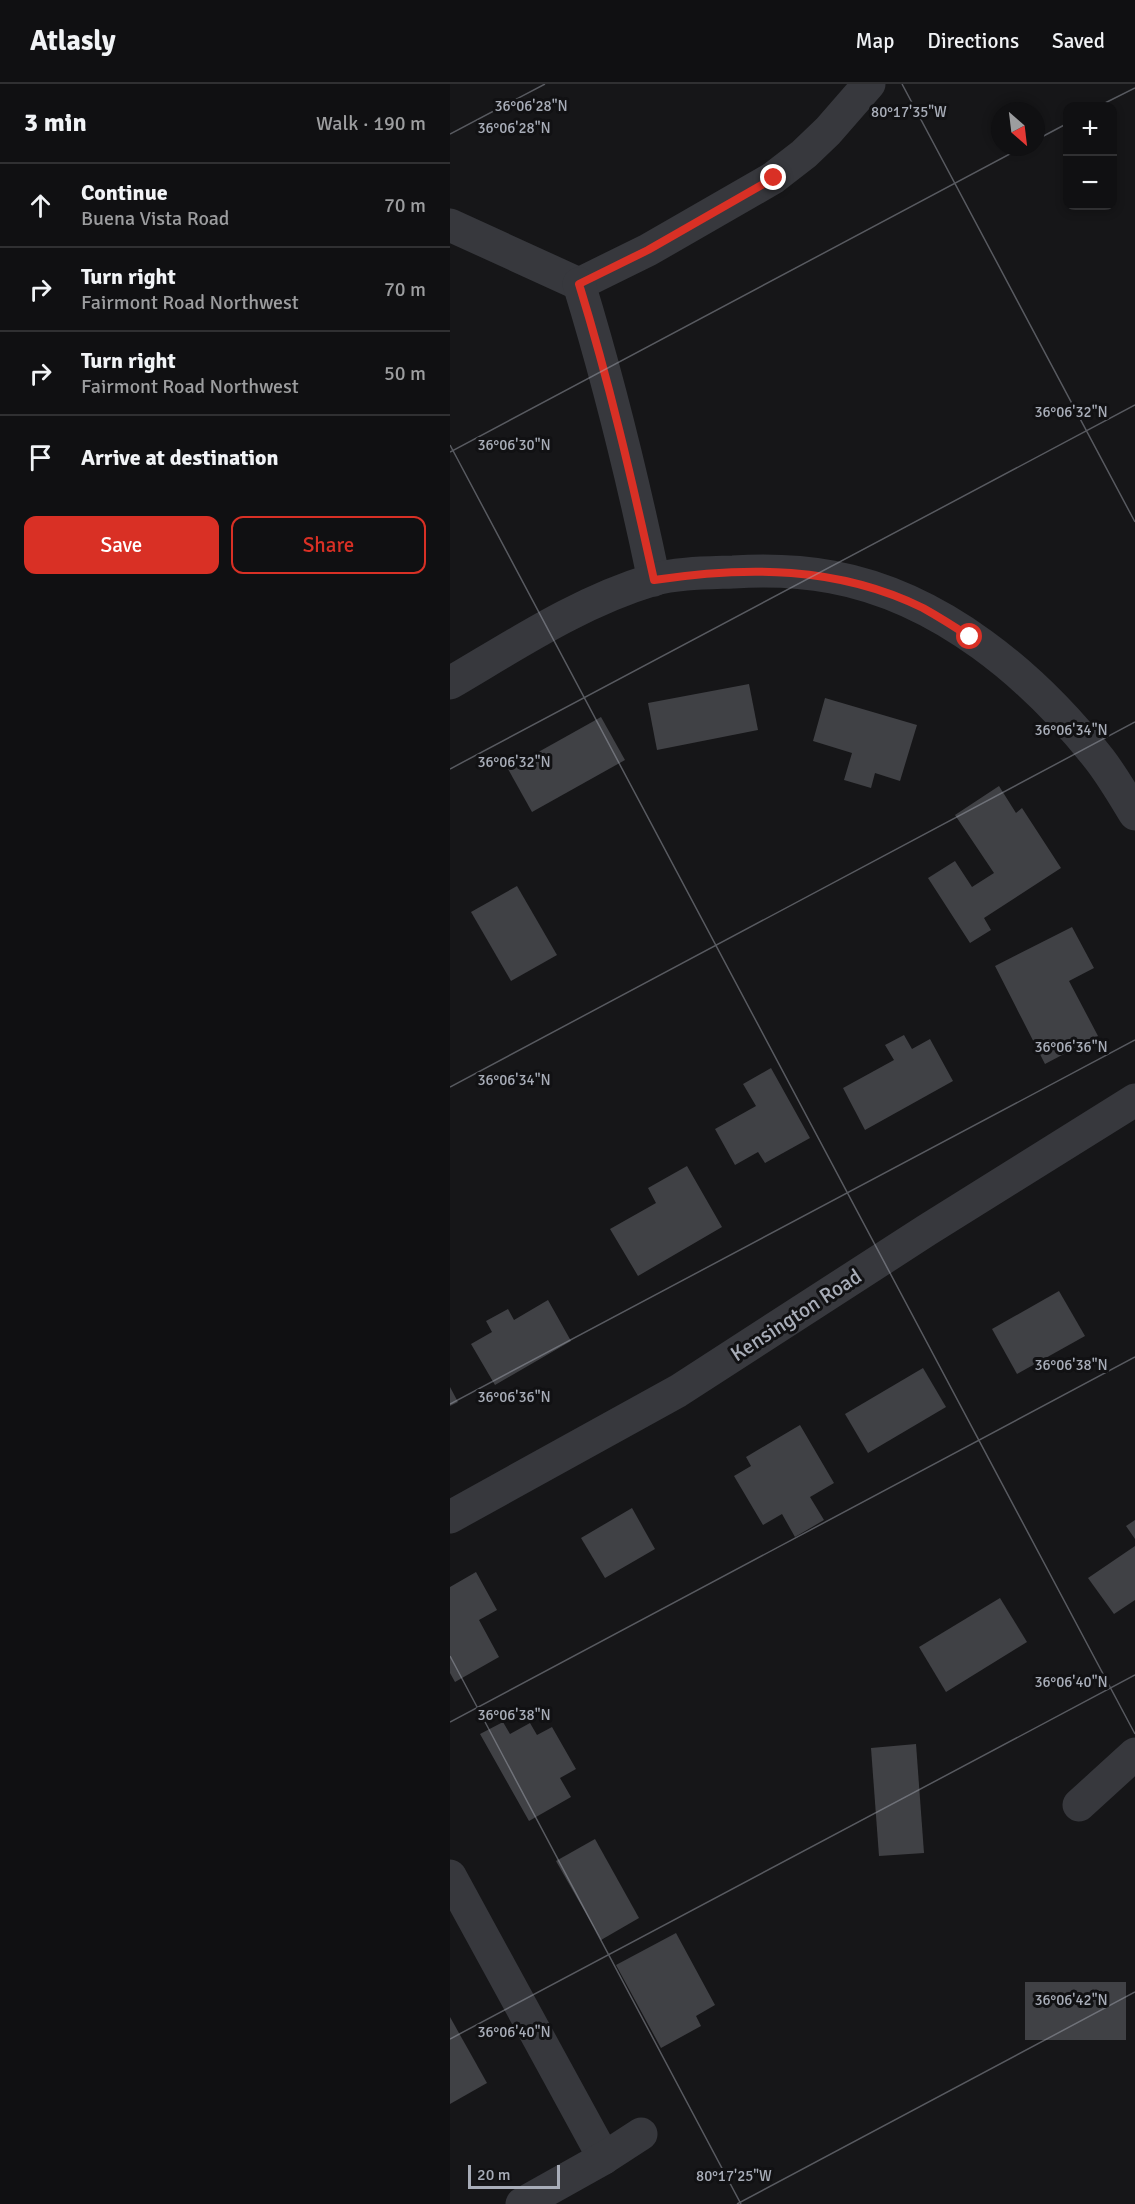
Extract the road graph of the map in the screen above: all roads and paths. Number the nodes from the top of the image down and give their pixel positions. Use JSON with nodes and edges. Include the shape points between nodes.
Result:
{"nodes":[{"id":1,"x":869,"y":84,"type":"edge"},
{"id":2,"x":450,"y":225,"type":"edge"},
{"id":3,"x":579,"y":284,"type":"junction"},
{"id":4,"x":654,"y":580,"type":"junction"},
{"id":5,"x":450,"y":683,"type":"edge"},
{"id":6,"x":1135,"y":814,"type":"edge"},
{"id":7,"x":1135,"y":1100,"type":"edge"},
{"id":8,"x":450,"y":1517,"type":"edge"},
{"id":9,"x":1135,"y":1754,"type":"edge"},
{"id":10,"x":1079,"y":1805,"type":"dead end"},
{"id":11,"x":450,"y":1876,"type":"edge"},
{"id":12,"x":641,"y":2134,"type":"dead end"},
{"id":13,"x":604,"y":2158,"type":"junction"},
{"id":14,"x":522,"y":2204,"type":"edge"}],
"edges":[{"from":1,"to":3,"type":"street","via":[[828,131],[774,178],[648,250]]},
{"from":2,"to":3,"type":"street"},
{"from":3,"to":4,"type":"street","via":[[621,434]]},
{"from":4,"to":5,"type":"street","via":[[570,612]]},
{"from":4,"to":6,"type":"street","via":[[763,570],[833,577],[923,609],[1015,670],[1057,709],[1102,762]]},
{"from":7,"to":8,"type":"street","name":"Kensington Road","via":[[678,1391]]},
{"from":9,"to":10,"type":"street"},
{"from":11,"to":13,"type":"street"},
{"from":12,"to":13,"type":"street"},
{"from":13,"to":14,"type":"street"}]}
